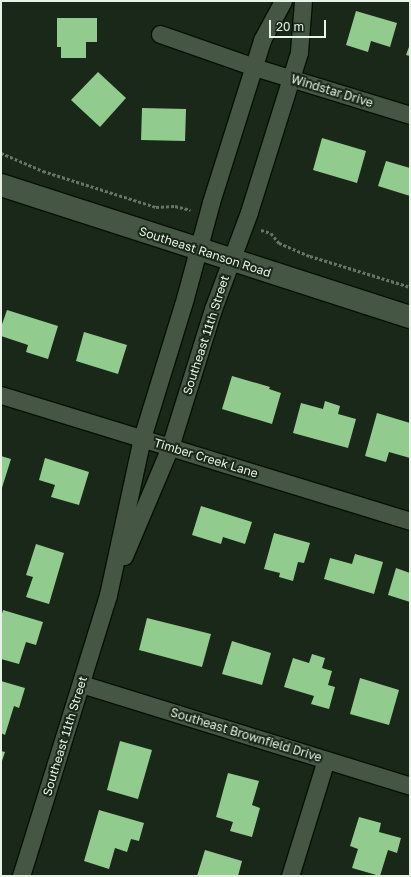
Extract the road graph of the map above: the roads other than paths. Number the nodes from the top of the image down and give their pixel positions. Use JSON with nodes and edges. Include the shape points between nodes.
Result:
{"nodes":[{"id":1,"x":283,"y":1,"type":"edge"},
{"id":2,"x":304,"y":1,"type":"edge"},
{"id":3,"x":160,"y":34,"type":"dead end"},
{"id":4,"x":254,"y":67,"type":"junction"},
{"id":5,"x":291,"y":78,"type":"junction"},
{"id":6,"x":410,"y":115,"type":"edge"},
{"id":7,"x":1,"y":185,"type":"edge"},
{"id":8,"x":198,"y":250,"type":"junction"},
{"id":9,"x":231,"y":260,"type":"junction"},
{"id":10,"x":410,"y":317,"type":"edge"},
{"id":11,"x":1,"y":395,"type":"edge"},
{"id":12,"x":142,"y":438,"type":"junction"},
{"id":13,"x":170,"y":446,"type":"junction"},
{"id":14,"x":410,"y":520,"type":"edge"},
{"id":15,"x":108,"y":595,"type":"junction"},
{"id":16,"x":81,"y":684,"type":"junction"},
{"id":17,"x":326,"y":760,"type":"junction"},
{"id":18,"x":410,"y":786,"type":"edge"},
{"id":19,"x":21,"y":876,"type":"edge"},
{"id":20,"x":290,"y":876,"type":"edge"}],
"edges":[{"from":1,"to":4,"type":"street","name":"Southeast 11th Street","via":[[262,40]]},
{"from":2,"to":5,"type":"street","name":"Southeast 11th Street","via":[[299,52]]},
{"from":3,"to":4,"type":"street","name":"Windstar Drive"},
{"from":4,"to":5,"type":"street","name":"Windstar Drive"},
{"from":4,"to":8,"type":"street","name":"Southeast 11th Street"},
{"from":5,"to":6,"type":"street","name":"Windstar Drive"},
{"from":5,"to":9,"type":"street","name":"Southeast 11th Street","via":[[249,212]]},
{"from":7,"to":8,"type":"main road","name":"Southeast Ranson Road"},
{"from":8,"to":9,"type":"main road","name":"Southeast Ranson Road"},
{"from":8,"to":12,"type":"street","name":"Southeast 11th Street"},
{"from":9,"to":10,"type":"main road","name":"Southeast Ranson Road"},
{"from":9,"to":13,"type":"street","name":"Southeast 11th Street"},
{"from":11,"to":12,"type":"street","name":"Timber Creek Lane"},
{"from":12,"to":13,"type":"street","name":"Timber Creek Lane"},
{"from":12,"to":15,"type":"street","name":"Southeast 11th Street"},
{"from":13,"to":14,"type":"street","name":"Timber Creek Lane"},
{"from":13,"to":15,"type":"street","name":"Southeast 11th Street"},
{"from":15,"to":16,"type":"street","name":"Southeast 11th Street"},
{"from":16,"to":17,"type":"street","name":"Southeast Brownfield Drive"},
{"from":16,"to":19,"type":"street","name":"Southeast 11th Street"},
{"from":17,"to":18,"type":"street","name":"Southeast Brownfield Drive"},
{"from":17,"to":20,"type":"street"}]}
